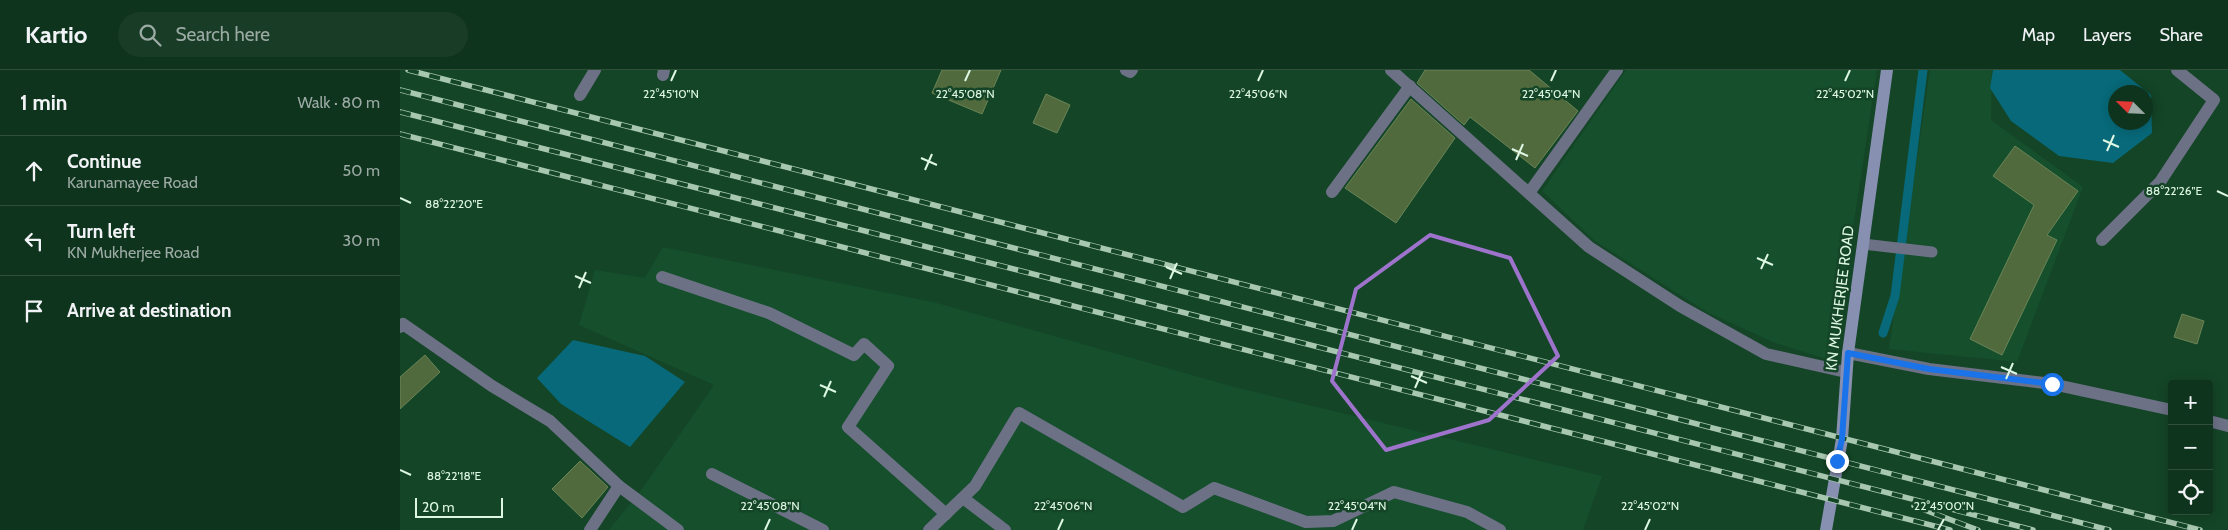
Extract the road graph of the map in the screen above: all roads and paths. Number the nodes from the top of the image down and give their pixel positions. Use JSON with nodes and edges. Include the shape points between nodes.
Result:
{"nodes":[{"id":1,"x":595,"y":70,"type":"edge"},
{"id":2,"x":1126,"y":70,"type":"edge"},
{"id":3,"x":1132,"y":70,"type":"edge"},
{"id":4,"x":1391,"y":70,"type":"edge"},
{"id":5,"x":1617,"y":70,"type":"edge"},
{"id":6,"x":1887,"y":70,"type":"edge"},
{"id":7,"x":2177,"y":70,"type":"edge"},
{"id":8,"x":1410,"y":86,"type":"junction"},
{"id":9,"x":580,"y":95,"type":"dead end"},
{"id":10,"x":1332,"y":192,"type":"dead end"},
{"id":11,"x":1529,"y":193,"type":"junction"},
{"id":12,"x":2102,"y":240,"type":"dead end"},
{"id":13,"x":1863,"y":244,"type":"junction"},
{"id":14,"x":1932,"y":252,"type":"dead end"},
{"id":15,"x":662,"y":278,"type":"dead end"},
{"id":16,"x":400,"y":327,"type":"edge"},
{"id":17,"x":1848,"y":353,"type":"junction"},
{"id":18,"x":1846,"y":372,"type":"junction"},
{"id":19,"x":2168,"y":409,"type":"edge"},
{"id":20,"x":2213,"y":421,"type":"edge"},
{"id":21,"x":2228,"y":426,"type":"edge"},
{"id":22,"x":712,"y":474,"type":"dead end"},
{"id":23,"x":619,"y":486,"type":"junction"},
{"id":24,"x":963,"y":498,"type":"junction"},
{"id":25,"x":946,"y":514,"type":"junction"},
{"id":26,"x":1330,"y":525,"type":"edge"},
{"id":27,"x":590,"y":530,"type":"edge"},
{"id":28,"x":678,"y":530,"type":"edge"},
{"id":29,"x":823,"y":530,"type":"edge"},
{"id":30,"x":929,"y":530,"type":"edge"},
{"id":31,"x":1005,"y":530,"type":"edge"},
{"id":32,"x":1500,"y":530,"type":"edge"},
{"id":33,"x":1826,"y":530,"type":"edge"}],
"edges":[{"from":1,"to":9,"type":"street"},
{"from":2,"to":3,"type":"street"},
{"from":4,"to":8,"type":"street"},
{"from":5,"to":11,"type":"street"},
{"from":6,"to":13,"type":"street","name":"KN MUKHERJEE ROAD"},
{"from":7,"to":12,"type":"street","via":[[2214,100],[2160,182]]},
{"from":8,"to":10,"type":"street"},
{"from":8,"to":11,"type":"street"},
{"from":11,"to":18,"type":"street","via":[[1589,247],[1680,306],[1766,354]]},
{"from":13,"to":14,"type":"lane"},
{"from":13,"to":17,"type":"street","name":"KN MUKHERJEE ROAD"},
{"from":15,"to":25,"type":"street","via":[[770,313],[854,355],[864,344],[888,366],[848,427]]},
{"from":16,"to":23,"type":"street","via":[[403,324],[492,386],[550,421]]},
{"from":17,"to":18,"type":"street","name":"KN MUKHERJEE ROAD"},
{"from":17,"to":19,"type":"street","via":[[1929,369],[2052,384]]},
{"from":18,"to":33,"type":"street","name":"KN MUKHERJEE ROAD","via":[[1842,439]]},
{"from":20,"to":21,"type":"street"},
{"from":22,"to":29,"type":"street"},
{"from":23,"to":27,"type":"street"},
{"from":23,"to":28,"type":"street"},
{"from":24,"to":25,"type":"street"},
{"from":24,"to":26,"type":"street","via":[[975,486],[1019,413],[1184,507],[1214,488],[1306,522]]},
{"from":24,"to":31,"type":"street"},
{"from":25,"to":30,"type":"street"},
{"from":26,"to":32,"type":"street","via":[[1394,492],[1467,512]]}]}
